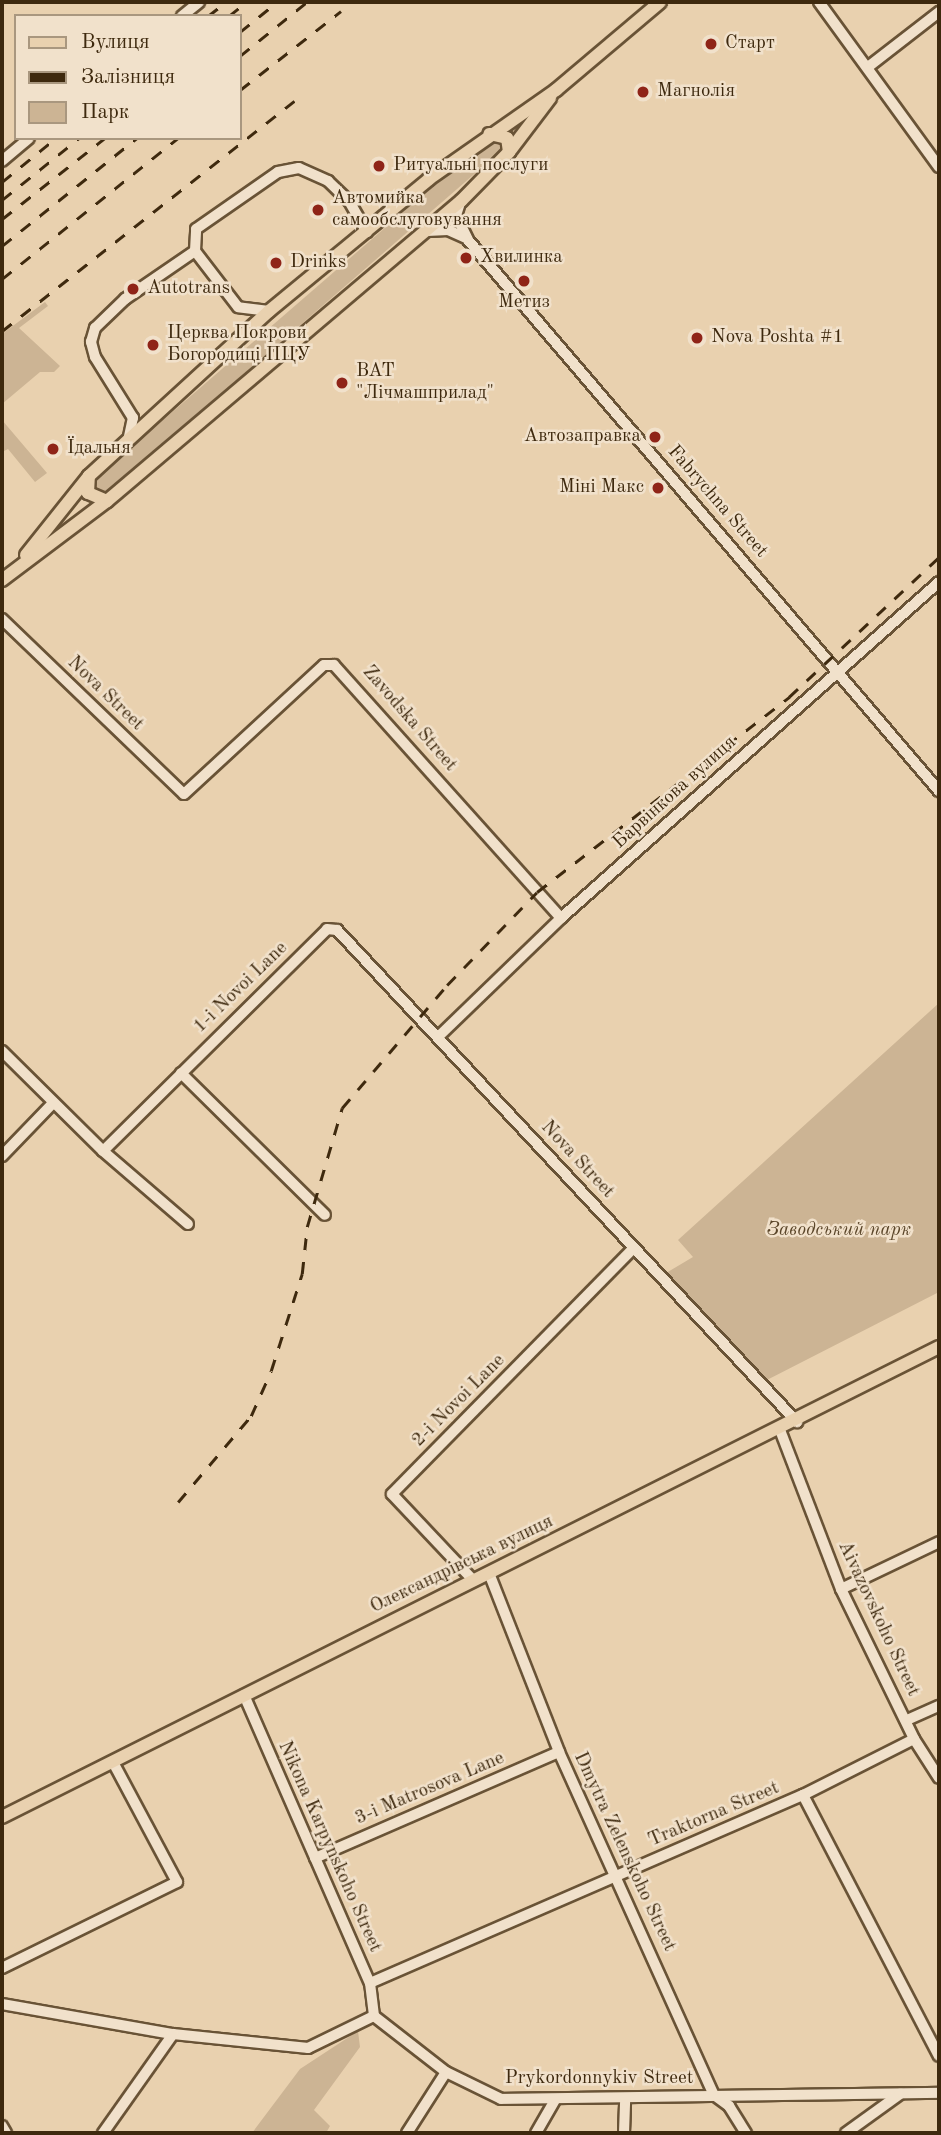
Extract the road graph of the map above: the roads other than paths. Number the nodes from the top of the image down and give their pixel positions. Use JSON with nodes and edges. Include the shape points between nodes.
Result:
{"nodes":[{"id":1,"x":199,"y":2,"type":"edge"},
{"id":2,"x":660,"y":2,"type":"edge"},
{"id":3,"x":819,"y":2,"type":"edge"},
{"id":4,"x":939,"y":12,"type":"edge"},
{"id":5,"x":184,"y":14,"type":"edge"},
{"id":6,"x":868,"y":67,"type":"junction"},
{"id":7,"x":556,"y":90,"type":"junction"},
{"id":8,"x":489,"y":134,"type":"junction"},
{"id":9,"x":27,"y":140,"type":"edge"},
{"id":10,"x":509,"y":152,"type":"junction"},
{"id":11,"x":2,"y":161,"type":"edge"},
{"id":12,"x":939,"y":167,"type":"edge"},
{"id":13,"x":461,"y":201,"type":"junction"},
{"id":14,"x":458,"y":222,"type":"junction"},
{"id":15,"x":448,"y":230,"type":"junction"},
{"id":16,"x":426,"y":231,"type":"junction"},
{"id":17,"x":367,"y":232,"type":"junction"},
{"id":18,"x":466,"y":238,"type":"junction"},
{"id":19,"x":195,"y":251,"type":"junction"},
{"id":20,"x":269,"y":311,"type":"junction"},
{"id":21,"x":128,"y":441,"type":"junction"},
{"id":22,"x":89,"y":476,"type":"junction"},
{"id":23,"x":107,"y":500,"type":"junction"},
{"id":24,"x":15,"y":569,"type":"junction"},
{"id":25,"x":2,"y":580,"type":"edge"},
{"id":26,"x":939,"y":582,"type":"edge"},
{"id":27,"x":2,"y":619,"type":"edge"},
{"id":28,"x":839,"y":669,"type":"junction"},
{"id":29,"x":939,"y":791,"type":"edge"},
{"id":30,"x":184,"y":794,"type":"joint"},
{"id":31,"x":561,"y":918,"type":"junction"},
{"id":32,"x":327,"y":929,"type":"joint"},
{"id":33,"x":439,"y":1036,"type":"junction"},
{"id":34,"x":2,"y":1051,"type":"edge"},
{"id":35,"x":181,"y":1073,"type":"junction"},
{"id":36,"x":53,"y":1103,"type":"junction"},
{"id":37,"x":103,"y":1151,"type":"junction"},
{"id":38,"x":2,"y":1156,"type":"edge"},
{"id":39,"x":325,"y":1215,"type":"dead end"},
{"id":40,"x":188,"y":1224,"type":"dead end"},
{"id":41,"x":634,"y":1248,"type":"junction"},
{"id":42,"x":939,"y":1347,"type":"edge"},
{"id":43,"x":797,"y":1422,"type":"junction"},
{"id":44,"x":780,"y":1430,"type":"junction"},
{"id":45,"x":939,"y":1542,"type":"edge"},
{"id":46,"x":489,"y":1573,"type":"junction"},
{"id":47,"x":473,"y":1580,"type":"junction"},
{"id":48,"x":841,"y":1589,"type":"junction"},
{"id":49,"x":244,"y":1695,"type":"junction"},
{"id":50,"x":939,"y":1706,"type":"edge"},
{"id":51,"x":907,"y":1720,"type":"junction"},
{"id":52,"x":914,"y":1739,"type":"junction"},
{"id":53,"x":559,"y":1752,"type":"junction"},
{"id":54,"x":114,"y":1764,"type":"junction"},
{"id":55,"x":939,"y":1778,"type":"edge"},
{"id":56,"x":803,"y":1796,"type":"junction"},
{"id":57,"x":2,"y":1817,"type":"edge"},
{"id":58,"x":315,"y":1858,"type":"junction"},
{"id":59,"x":617,"y":1875,"type":"junction"},
{"id":60,"x":2,"y":1968,"type":"edge"},
{"id":61,"x":370,"y":1983,"type":"junction"},
{"id":62,"x":2,"y":2004,"type":"edge"},
{"id":63,"x":374,"y":2016,"type":"junction"},
{"id":64,"x":173,"y":2034,"type":"junction"},
{"id":65,"x":939,"y":2056,"type":"edge"},
{"id":66,"x":446,"y":2072,"type":"junction"},
{"id":67,"x":939,"y":2093,"type":"edge"},
{"id":68,"x":900,"y":2094,"type":"junction"},
{"id":69,"x":714,"y":2095,"type":"junction"},
{"id":70,"x":625,"y":2098,"type":"junction"},
{"id":71,"x":555,"y":2100,"type":"junction"},
{"id":72,"x":2,"y":2126,"type":"edge"},
{"id":73,"x":6,"y":2133,"type":"edge"},
{"id":74,"x":103,"y":2133,"type":"edge"},
{"id":75,"x":407,"y":2133,"type":"edge"},
{"id":76,"x":536,"y":2133,"type":"edge"},
{"id":77,"x":624,"y":2133,"type":"edge"},
{"id":78,"x":746,"y":2133,"type":"edge"},
{"id":79,"x":846,"y":2133,"type":"edge"}],
"edges":[{"from":1,"to":5,"type":"street"},
{"from":2,"to":7,"type":"main road"},
{"from":3,"to":6,"type":"street"},
{"from":4,"to":6,"type":"street"},
{"from":6,"to":12,"type":"street"},
{"from":7,"to":8,"type":"main road"},
{"from":7,"to":10,"type":"main road"},
{"from":8,"to":10,"type":"main road","via":[[507,138]]},
{"from":8,"to":17,"type":"main road"},
{"from":9,"to":11,"type":"street"},
{"from":10,"to":13,"type":"main road"},
{"from":13,"to":14,"type":"street"},
{"from":13,"to":16,"type":"main road"},
{"from":14,"to":15,"type":"street"},
{"from":14,"to":18,"type":"street"},
{"from":15,"to":16,"type":"street"},
{"from":15,"to":18,"type":"street"},
{"from":16,"to":23,"type":"main road"},
{"from":17,"to":19,"type":"street","via":[[349,201],[328,180],[311,170],[288,169],[196,229]]},
{"from":17,"to":20,"type":"main road"},
{"from":18,"to":28,"type":"street","name":"Fabrychna Street"},
{"from":19,"to":20,"type":"street","via":[[238,307]]},
{"from":19,"to":21,"type":"street","via":[[125,299],[95,328],[91,342],[95,357],[133,418]]},
{"from":20,"to":21,"type":"main road"},
{"from":21,"to":22,"type":"main road"},
{"from":22,"to":23,"type":"main road","via":[[88,493]]},
{"from":22,"to":24,"type":"main road"},
{"from":23,"to":24,"type":"main road"},
{"from":24,"to":25,"type":"main road"},
{"from":26,"to":28,"type":"street","name":"Барвінкова вулиця"},
{"from":27,"to":30,"type":"street","name":"Nova Street"},
{"from":28,"to":29,"type":"street","name":"Fabrychna Street"},
{"from":28,"to":31,"type":"street","name":"Барвінкова вулиця"},
{"from":30,"to":31,"type":"street","name":"Zavodska Street","via":[[324,665],[334,665]]},
{"from":31,"to":33,"type":"street","name":"Барвінкова вулиця"},
{"from":32,"to":33,"type":"street","name":"Nova Street","via":[[345,936]]},
{"from":32,"to":35,"type":"street","name":"1-i Novoi Lane"},
{"from":33,"to":41,"type":"street","name":"Nova Street"},
{"from":34,"to":36,"type":"street"},
{"from":35,"to":37,"type":"street","name":"1-i Novoi Lane"},
{"from":35,"to":39,"type":"street"},
{"from":36,"to":37,"type":"street"},
{"from":36,"to":38,"type":"street"},
{"from":37,"to":40,"type":"street"},
{"from":41,"to":43,"type":"street","name":"Nova Street"},
{"from":41,"to":47,"type":"street","name":"2-i Novoi Lane","via":[[392,1494]]},
{"from":42,"to":43,"type":"main road","name":"Олександрівська вулиця"},
{"from":43,"to":44,"type":"main road","name":"Олександрівська вулиця"},
{"from":44,"to":46,"type":"main road","name":"Олександрівська вулиця"},
{"from":44,"to":48,"type":"street","name":"Aivazovskoho Street"},
{"from":45,"to":48,"type":"street"},
{"from":46,"to":47,"type":"main road","name":"Олександрівська вулиця"},
{"from":46,"to":53,"type":"street","name":"Dmytra Zelenskoho Street"},
{"from":47,"to":49,"type":"main road","name":"Олександрівська вулиця"},
{"from":48,"to":51,"type":"street","name":"Aivazovskoho Street"},
{"from":49,"to":54,"type":"main road","name":"Олександрівська вулиця"},
{"from":49,"to":58,"type":"street","name":"Nikona Karpynskoho Street"},
{"from":50,"to":51,"type":"street"},
{"from":51,"to":52,"type":"street","name":"Aivazovskoho Street"},
{"from":52,"to":55,"type":"street","name":"Aivazovskoho Street"},
{"from":52,"to":56,"type":"street","name":"Traktorna Street"},
{"from":53,"to":58,"type":"street","name":"3-i Matrosova Lane"},
{"from":53,"to":59,"type":"street","name":"Dmytra Zelenskoho Street"},
{"from":54,"to":57,"type":"main road","name":"Олександрівська вулиця"},
{"from":54,"to":60,"type":"street","via":[[177,1882]]},
{"from":56,"to":59,"type":"street","name":"Traktorna Street"},
{"from":56,"to":65,"type":"street"},
{"from":58,"to":61,"type":"street","name":"Nikona Karpynskoho Street"},
{"from":59,"to":61,"type":"street","name":"Traktorna Street"},
{"from":59,"to":69,"type":"street","name":"Dmytra Zelenskoho Street"},
{"from":61,"to":63,"type":"street","name":"Nikona Karpynskoho Street"},
{"from":62,"to":64,"type":"street"},
{"from":63,"to":64,"type":"street","via":[[307,2048]]},
{"from":63,"to":66,"type":"street","name":"Prykordonnykiv Street"},
{"from":64,"to":74,"type":"street"},
{"from":66,"to":71,"type":"street","name":"Prykordonnykiv Street","via":[[500,2099]]},
{"from":66,"to":75,"type":"street"},
{"from":67,"to":68,"type":"street","name":"Prykordonnykiv Street"},
{"from":68,"to":69,"type":"street","name":"Prykordonnykiv Street"},
{"from":68,"to":79,"type":"street"},
{"from":69,"to":70,"type":"street","name":"Prykordonnykiv Street"},
{"from":69,"to":78,"type":"street","name":"Dmytra Zelenskoho Street","via":[[729,2106]]},
{"from":70,"to":71,"type":"street","name":"Prykordonnykiv Street"},
{"from":70,"to":77,"type":"street"},
{"from":71,"to":76,"type":"street"},
{"from":72,"to":73,"type":"street"}]}
